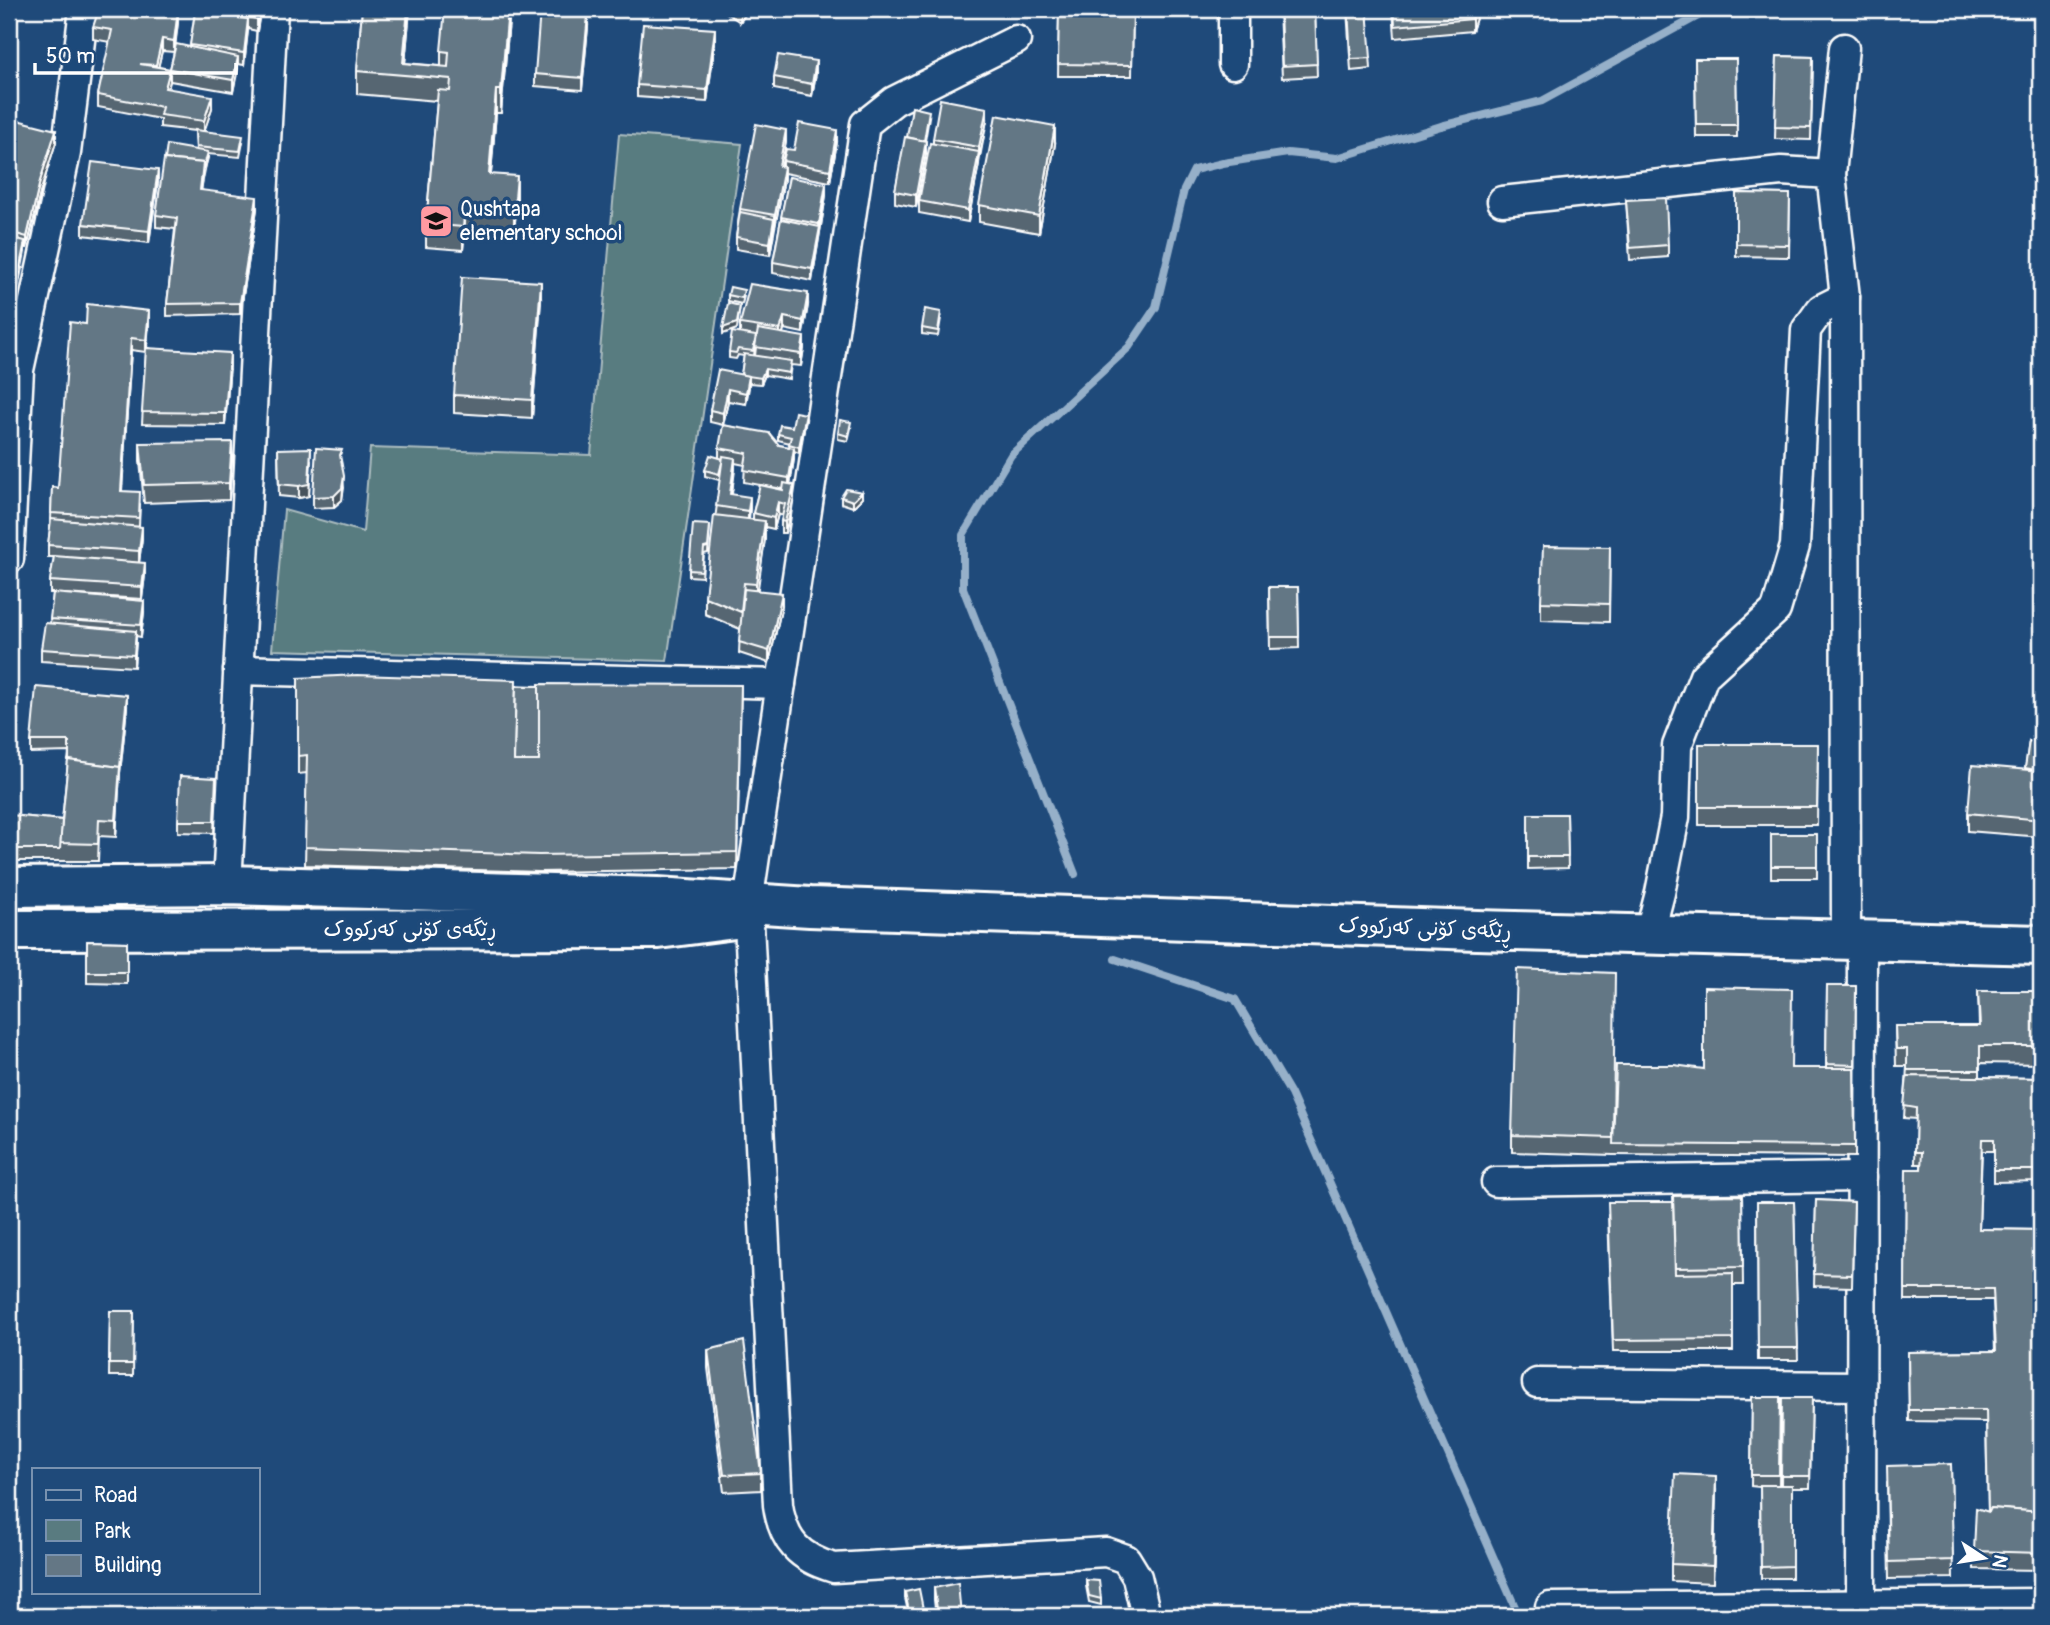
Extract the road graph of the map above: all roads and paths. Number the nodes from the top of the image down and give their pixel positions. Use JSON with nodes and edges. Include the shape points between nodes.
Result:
{"nodes":[{"id":1,"x":84,"y":9,"type":"edge"},
{"id":2,"x":273,"y":9,"type":"edge"},
{"id":3,"x":1233,"y":9,"type":"edge"},
{"id":4,"x":1016,"y":40,"type":"dead end"},
{"id":5,"x":1844,"y":48,"type":"dead end"},
{"id":6,"x":1233,"y":64,"type":"dead end"},
{"id":7,"x":1831,"y":174,"type":"junction"},
{"id":8,"x":1502,"y":201,"type":"dead end"},
{"id":9,"x":1845,"y":297,"type":"junction"},
{"id":10,"x":9,"y":559,"type":"edge"},
{"id":11,"x":238,"y":670,"type":"junction"},
{"id":12,"x":781,"y":684,"type":"junction"},
{"id":13,"x":226,"y":886,"type":"junction"},
{"id":14,"x":9,"y":887,"type":"edge"},
{"id":15,"x":749,"y":910,"type":"junction"},
{"id":16,"x":9,"y":930,"type":"edge"},
{"id":17,"x":1649,"y":934,"type":"junction"},
{"id":18,"x":1854,"y":940,"type":"junction"},
{"id":19,"x":2041,"y":945,"type":"edge"},
{"id":20,"x":1862,"y":1178,"type":"junction"},
{"id":21,"x":1496,"y":1182,"type":"dead end"},
{"id":22,"x":1537,"y":1383,"type":"dead end"},
{"id":23,"x":1861,"y":1386,"type":"junction"},
{"id":24,"x":2041,"y":1603,"type":"edge"},
{"id":25,"x":1861,"y":1606,"type":"junction"},
{"id":26,"x":1550,"y":1607,"type":"dead end"},
{"id":27,"x":1146,"y":1616,"type":"edge"}],
"edges":[{"from":1,"to":10,"type":"street","via":[[66,153],[19,370]]},
{"from":2,"to":11,"type":"street"},
{"from":3,"to":6,"type":"street"},
{"from":4,"to":12,"type":"street","via":[[894,101],[865,124]]},
{"from":5,"to":7,"type":"street"},
{"from":7,"to":8,"type":"street","via":[[1781,171]]},
{"from":7,"to":9,"type":"street"},
{"from":9,"to":17,"type":"street","via":[[1821,309],[1806,330],[1795,547],[1776,610],[1704,676],[1677,746],[1675,817]]},
{"from":9,"to":18,"type":"street"},
{"from":11,"to":12,"type":"street"},
{"from":11,"to":13,"type":"street"},
{"from":12,"to":15,"type":"street"},
{"from":13,"to":14,"type":"street","name":"ڕێگەی کۆنی کەرکووک"},
{"from":13,"to":15,"type":"street","name":"ڕێگەی کۆنی کەرکووک","via":[[657,897]]},
{"from":15,"to":16,"type":"street","name":"ڕێگەی کۆنی کەرکووک","via":[[658,929]]},
{"from":15,"to":17,"type":"street","name":"ڕێگەی کۆنی کەرکووک","via":[[810,907]]},
{"from":15,"to":27,"type":"street","via":[[778,1505],[789,1540],[816,1563],[834,1568],[1106,1552],[1126,1559],[1137,1577]]},
{"from":17,"to":18,"type":"street","name":"ڕێگەی کۆنی کەرکووک"},
{"from":18,"to":19,"type":"street","name":"ڕێگەی کۆنی کەرکووک"},
{"from":18,"to":20,"type":"street"},
{"from":20,"to":21,"type":"street"},
{"from":20,"to":23,"type":"street"},
{"from":22,"to":23,"type":"street"},
{"from":23,"to":25,"type":"street"},
{"from":24,"to":25,"type":"street"},
{"from":25,"to":26,"type":"street"}]}
